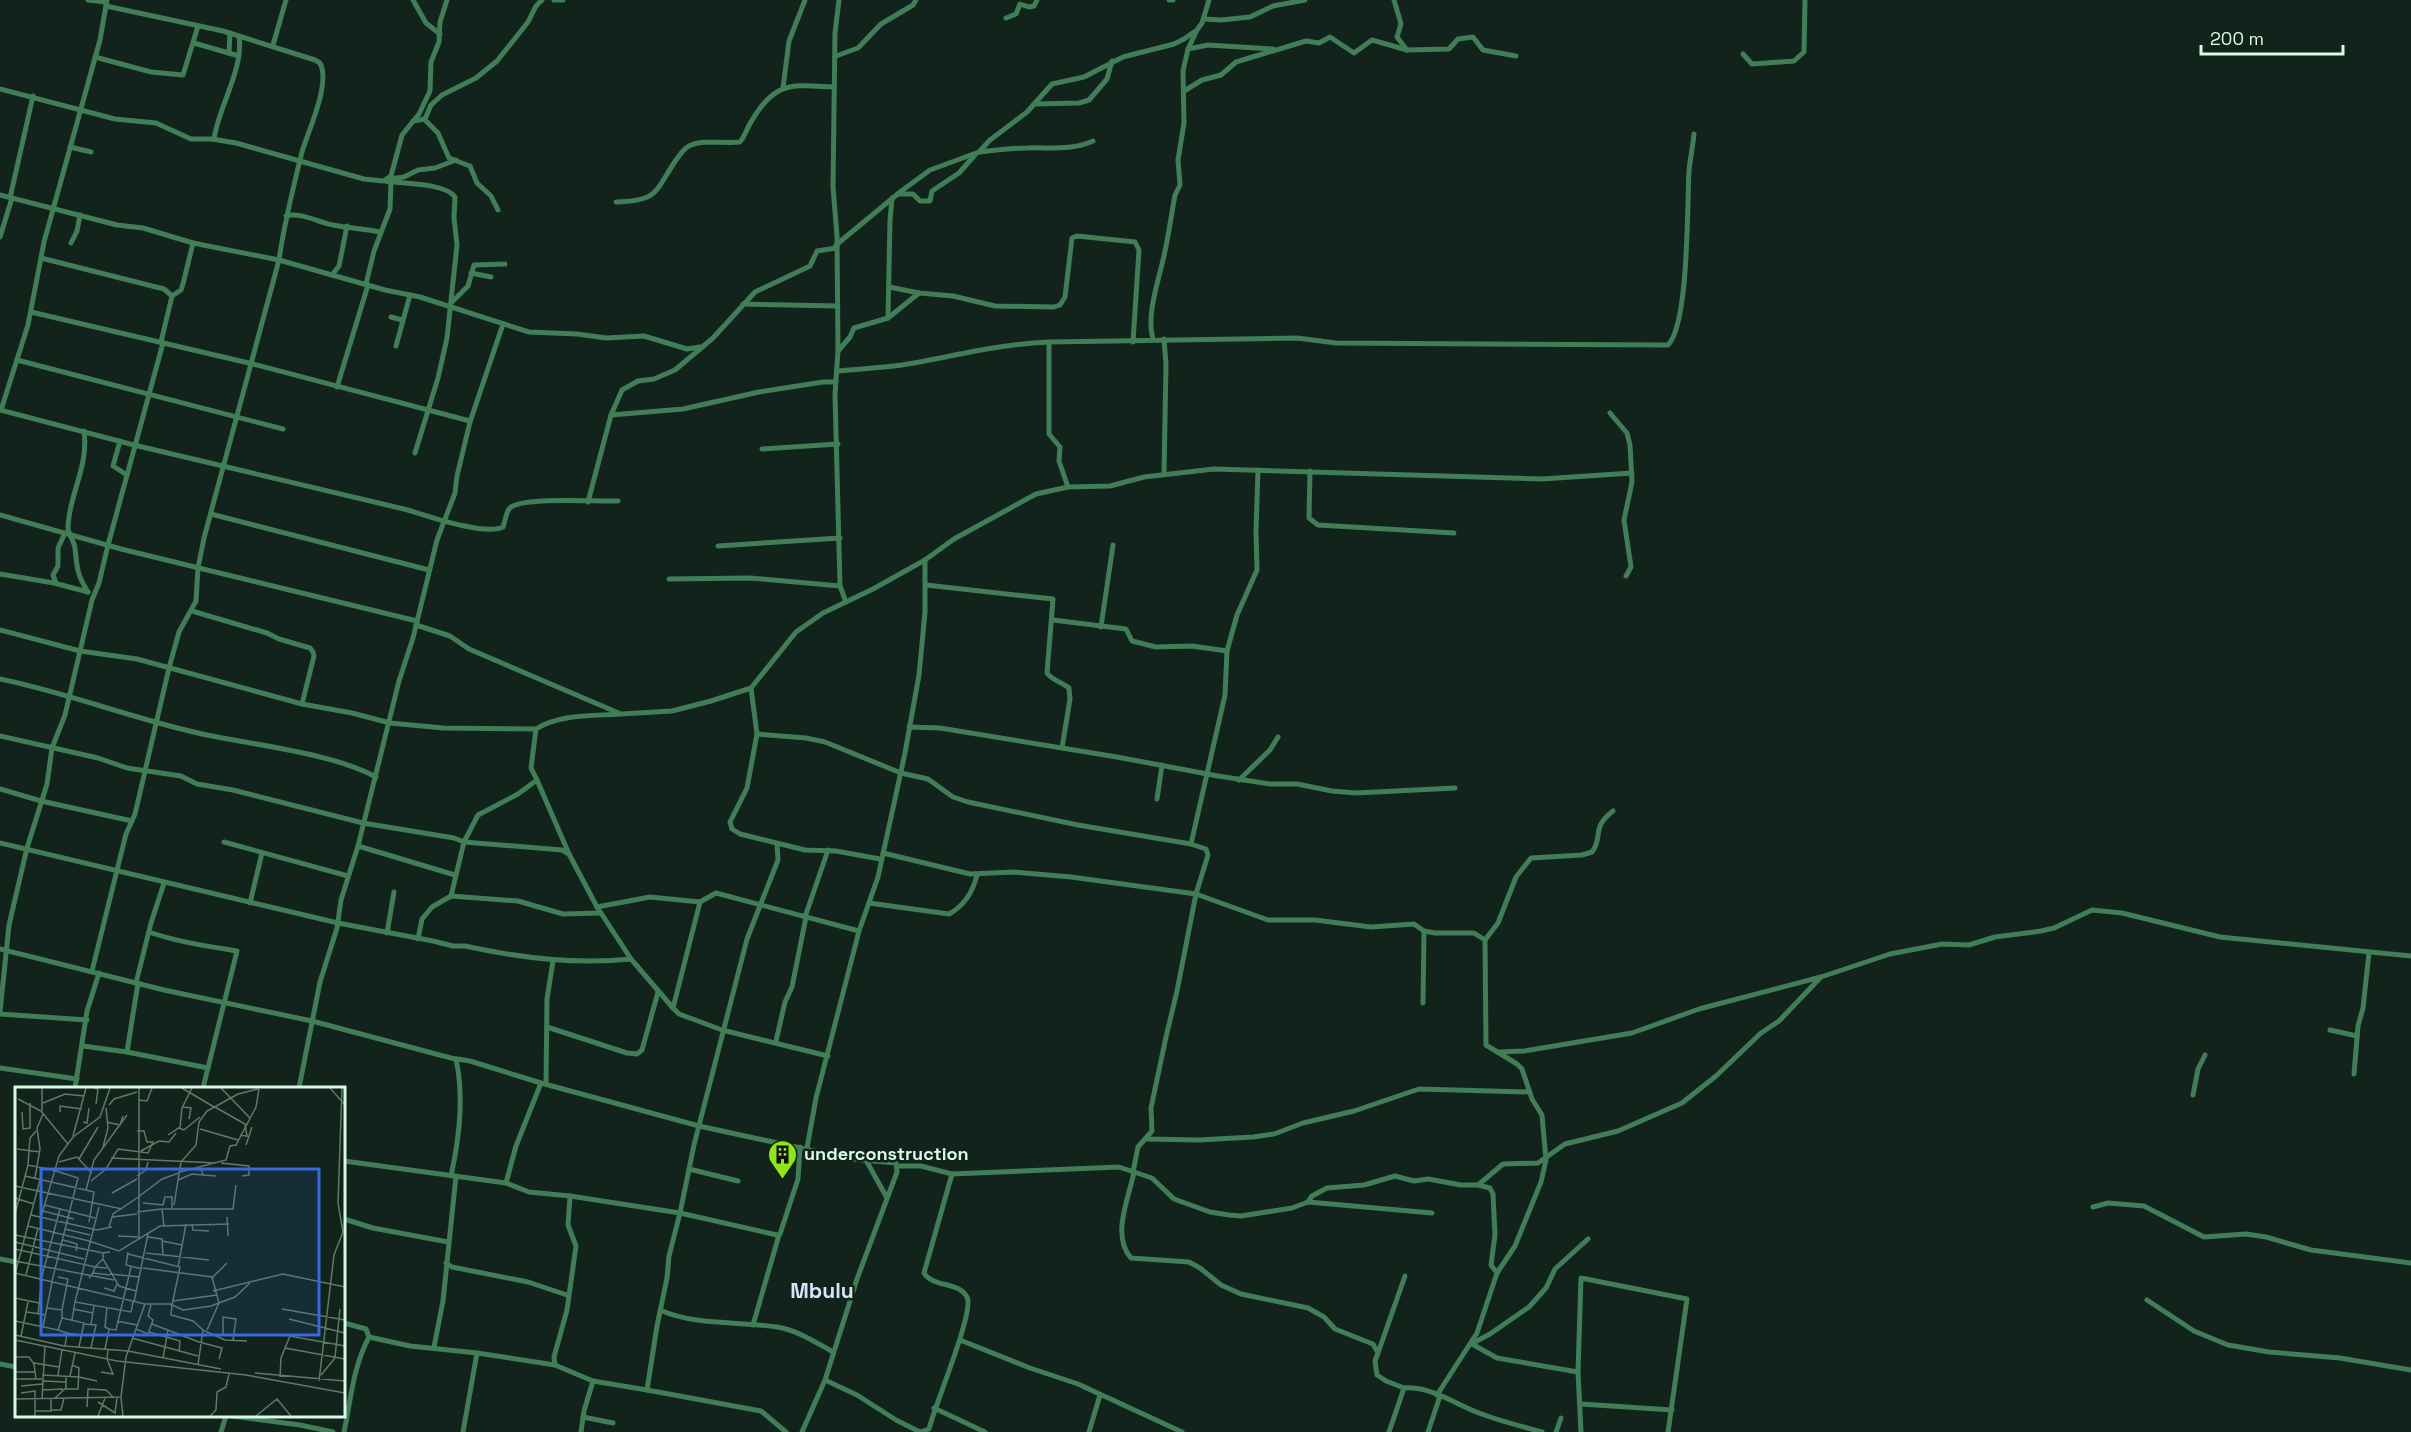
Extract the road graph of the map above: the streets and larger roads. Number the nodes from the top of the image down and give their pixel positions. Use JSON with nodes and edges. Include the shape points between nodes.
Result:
{"nodes":[{"id":1,"x":88,"y":0,"type":"edge"},
{"id":2,"x":286,"y":0,"type":"edge"},
{"id":3,"x":413,"y":0,"type":"edge"},
{"id":4,"x":447,"y":0,"type":"edge"},
{"id":5,"x":542,"y":0,"type":"edge"},
{"id":6,"x":554,"y":0,"type":"edge"},
{"id":7,"x":562,"y":0,"type":"edge"},
{"id":8,"x":805,"y":0,"type":"edge"},
{"id":9,"x":839,"y":0,"type":"edge"},
{"id":10,"x":916,"y":0,"type":"edge"},
{"id":11,"x":1037,"y":0,"type":"edge"},
{"id":12,"x":1209,"y":0,"type":"edge"},
{"id":13,"x":1305,"y":0,"type":"edge"},
{"id":14,"x":1394,"y":0,"type":"edge"},
{"id":15,"x":1805,"y":0,"type":"edge"},
{"id":16,"x":106,"y":3,"type":"edge"},
{"id":17,"x":1006,"y":18,"type":"dead end"},
{"id":18,"x":1204,"y":19,"type":"junction"},
{"id":19,"x":198,"y":26,"type":"junction"},
{"id":20,"x":1197,"y":30,"type":"junction"},
{"id":21,"x":230,"y":33,"type":"junction"},
{"id":22,"x":440,"y":34,"type":"junction"},
{"id":23,"x":239,"y":36,"type":"junction"},
{"id":24,"x":194,"y":43,"type":"junction"},
{"id":25,"x":273,"y":45,"type":"junction"},
{"id":26,"x":1188,"y":49,"type":"junction"},
{"id":27,"x":1278,"y":49,"type":"junction"},
{"id":28,"x":1407,"y":50,"type":"junction"},
{"id":29,"x":229,"y":53,"type":"junction"},
{"id":30,"x":1743,"y":54,"type":"dead end"},
{"id":31,"x":239,"y":56,"type":"junction"},
{"id":32,"x":836,"y":56,"type":"junction"},
{"id":33,"x":1516,"y":56,"type":"dead end"},
{"id":34,"x":95,"y":57,"type":"junction"},
{"id":35,"x":1113,"y":61,"type":"junction"},
{"id":36,"x":834,"y":87,"type":"junction"},
{"id":37,"x":783,"y":88,"type":"junction"},
{"id":38,"x":0,"y":89,"type":"edge"},
{"id":39,"x":1184,"y":91,"type":"junction"},
{"id":40,"x":33,"y":96,"type":"junction"},
{"id":41,"x":1034,"y":104,"type":"junction"},
{"id":42,"x":80,"y":109,"type":"junction"},
{"id":43,"x":424,"y":119,"type":"junction"},
{"id":44,"x":413,"y":121,"type":"junction"},
{"id":45,"x":1694,"y":134,"type":"dead end"},
{"id":46,"x":213,"y":139,"type":"junction"},
{"id":47,"x":1093,"y":141,"type":"dead end"},
{"id":48,"x":70,"y":147,"type":"junction"},
{"id":49,"x":91,"y":152,"type":"dead end"},
{"id":50,"x":977,"y":153,"type":"junction"},
{"id":51,"x":456,"y":160,"type":"junction"},
{"id":52,"x":300,"y":161,"type":"junction"},
{"id":53,"x":388,"y":180,"type":"junction"},
{"id":54,"x":0,"y":195,"type":"edge"},
{"id":55,"x":895,"y":196,"type":"junction"},
{"id":56,"x":11,"y":198,"type":"junction"},
{"id":57,"x":616,"y":202,"type":"dead end"},
{"id":58,"x":53,"y":207,"type":"junction"},
{"id":59,"x":498,"y":210,"type":"dead end"},
{"id":60,"x":80,"y":215,"type":"junction"},
{"id":61,"x":286,"y":216,"type":"junction"},
{"id":62,"x":347,"y":226,"type":"junction"},
{"id":63,"x":380,"y":232,"type":"junction"},
{"id":64,"x":0,"y":237,"type":"edge"},
{"id":65,"x":71,"y":243,"type":"dead end"},
{"id":66,"x":194,"y":243,"type":"junction"},
{"id":67,"x":836,"y":247,"type":"junction"},
{"id":68,"x":41,"y":258,"type":"junction"},
{"id":69,"x":279,"y":260,"type":"junction"},
{"id":70,"x":505,"y":264,"type":"dead end"},
{"id":71,"x":471,"y":273,"type":"junction"},
{"id":72,"x":332,"y":274,"type":"junction"},
{"id":73,"x":491,"y":277,"type":"dead end"},
{"id":74,"x":367,"y":284,"type":"junction"},
{"id":75,"x":889,"y":287,"type":"junction"},
{"id":76,"x":919,"y":293,"type":"junction"},
{"id":77,"x":410,"y":295,"type":"junction"},
{"id":78,"x":172,"y":296,"type":"junction"},
{"id":79,"x":743,"y":304,"type":"junction"},
{"id":80,"x":451,"y":305,"type":"junction"},
{"id":81,"x":838,"y":306,"type":"junction"},
{"id":82,"x":31,"y":312,"type":"junction"},
{"id":83,"x":391,"y":317,"type":"dead end"},
{"id":84,"x":888,"y":318,"type":"junction"},
{"id":85,"x":402,"y":320,"type":"junction"},
{"id":86,"x":503,"y":324,"type":"junction"},
{"id":87,"x":1153,"y":339,"type":"junction"},
{"id":88,"x":1164,"y":339,"type":"junction"},
{"id":89,"x":1048,"y":342,"type":"junction"},
{"id":90,"x":1133,"y":342,"type":"junction"},
{"id":91,"x":162,"y":343,"type":"junction"},
{"id":92,"x":396,"y":346,"type":"dead end"},
{"id":93,"x":700,"y":347,"type":"junction"},
{"id":94,"x":838,"y":351,"type":"junction"},
{"id":95,"x":17,"y":360,"type":"junction"},
{"id":96,"x":253,"y":364,"type":"junction"},
{"id":97,"x":837,"y":371,"type":"junction"},
{"id":98,"x":836,"y":382,"type":"junction"},
{"id":99,"x":338,"y":387,"type":"junction"},
{"id":100,"x":148,"y":394,"type":"junction"},
{"id":101,"x":1,"y":410,"type":"edge"},
{"id":102,"x":428,"y":410,"type":"junction"},
{"id":103,"x":1610,"y":413,"type":"dead end"},
{"id":104,"x":610,"y":415,"type":"junction"},
{"id":105,"x":237,"y":418,"type":"junction"},
{"id":106,"x":470,"y":421,"type":"junction"},
{"id":107,"x":283,"y":429,"type":"dead end"},
{"id":108,"x":84,"y":431,"type":"junction"},
{"id":109,"x":120,"y":441,"type":"junction"},
{"id":110,"x":838,"y":444,"type":"junction"},
{"id":111,"x":134,"y":445,"type":"junction"},
{"id":112,"x":762,"y":449,"type":"dead end"},
{"id":113,"x":415,"y":453,"type":"dead end"},
{"id":114,"x":224,"y":466,"type":"junction"},
{"id":115,"x":1258,"y":470,"type":"junction"},
{"id":116,"x":1310,"y":471,"type":"junction"},
{"id":117,"x":1632,"y":473,"type":"junction"},
{"id":118,"x":1164,"y":474,"type":"junction"},
{"id":119,"x":126,"y":475,"type":"junction"},
{"id":120,"x":1068,"y":487,"type":"junction"},
{"id":121,"x":618,"y":501,"type":"dead end"},
{"id":122,"x":588,"y":502,"type":"junction"},
{"id":123,"x":211,"y":514,"type":"junction"},
{"id":124,"x":0,"y":515,"type":"edge"},
{"id":125,"x":444,"y":521,"type":"junction"},
{"id":126,"x":1454,"y":533,"type":"dead end"},
{"id":127,"x":67,"y":534,"type":"junction"},
{"id":128,"x":840,"y":538,"type":"junction"},
{"id":129,"x":108,"y":545,"type":"junction"},
{"id":130,"x":1113,"y":545,"type":"dead end"},
{"id":131,"x":718,"y":546,"type":"dead end"},
{"id":132,"x":925,"y":560,"type":"junction"},
{"id":133,"x":198,"y":568,"type":"junction"},
{"id":134,"x":429,"y":570,"type":"junction"},
{"id":135,"x":0,"y":574,"type":"edge"},
{"id":136,"x":1626,"y":576,"type":"dead end"},
{"id":137,"x":669,"y":579,"type":"dead end"},
{"id":138,"x":56,"y":583,"type":"junction"},
{"id":139,"x":926,"y":585,"type":"junction"},
{"id":140,"x":840,"y":586,"type":"junction"},
{"id":141,"x":88,"y":592,"type":"junction"},
{"id":142,"x":95,"y":594,"type":"junction"},
{"id":143,"x":846,"y":602,"type":"junction"},
{"id":144,"x":192,"y":611,"type":"junction"},
{"id":145,"x":1053,"y":620,"type":"junction"},
{"id":146,"x":416,"y":623,"type":"junction"},
{"id":147,"x":1101,"y":627,"type":"junction"},
{"id":148,"x":0,"y":630,"type":"edge"},
{"id":149,"x":80,"y":651,"type":"junction"},
{"id":150,"x":1227,"y":651,"type":"junction"},
{"id":151,"x":169,"y":668,"type":"junction"},
{"id":152,"x":0,"y":679,"type":"edge"},
{"id":153,"x":751,"y":688,"type":"junction"},
{"id":154,"x":69,"y":695,"type":"junction"},
{"id":155,"x":302,"y":704,"type":"junction"},
{"id":156,"x":621,"y":714,"type":"junction"},
{"id":157,"x":156,"y":723,"type":"junction"},
{"id":158,"x":390,"y":723,"type":"junction"},
{"id":159,"x":909,"y":727,"type":"junction"},
{"id":160,"x":536,"y":729,"type":"junction"},
{"id":161,"x":757,"y":734,"type":"junction"},
{"id":162,"x":0,"y":736,"type":"edge"},
{"id":163,"x":1278,"y":737,"type":"dead end"},
{"id":164,"x":52,"y":748,"type":"junction"},
{"id":165,"x":1062,"y":748,"type":"junction"},
{"id":166,"x":1162,"y":765,"type":"junction"},
{"id":167,"x":144,"y":771,"type":"junction"},
{"id":168,"x":901,"y":773,"type":"junction"},
{"id":169,"x":1206,"y":773,"type":"junction"},
{"id":170,"x":376,"y":777,"type":"junction"},
{"id":171,"x":537,"y":780,"type":"junction"},
{"id":172,"x":1239,"y":780,"type":"junction"},
{"id":173,"x":1455,"y":788,"type":"dead end"},
{"id":174,"x":0,"y":789,"type":"edge"},
{"id":175,"x":1157,"y":799,"type":"dead end"},
{"id":176,"x":41,"y":801,"type":"junction"},
{"id":177,"x":1613,"y":811,"type":"dead end"},
{"id":178,"x":132,"y":821,"type":"junction"},
{"id":179,"x":363,"y":823,"type":"junction"},
{"id":180,"x":224,"y":842,"type":"dead end"},
{"id":181,"x":464,"y":842,"type":"junction"},
{"id":182,"x":0,"y":843,"type":"edge"},
{"id":183,"x":777,"y":844,"type":"junction"},
{"id":184,"x":1191,"y":844,"type":"junction"},
{"id":185,"x":358,"y":846,"type":"junction"},
{"id":186,"x":27,"y":848,"type":"junction"},
{"id":187,"x":828,"y":850,"type":"junction"},
{"id":188,"x":262,"y":853,"type":"junction"},
{"id":189,"x":883,"y":853,"type":"junction"},
{"id":190,"x":569,"y":854,"type":"junction"},
{"id":191,"x":880,"y":859,"type":"junction"},
{"id":192,"x":117,"y":870,"type":"junction"},
{"id":193,"x":455,"y":875,"type":"junction"},
{"id":194,"x":977,"y":875,"type":"junction"},
{"id":195,"x":348,"y":876,"type":"junction"},
{"id":196,"x":164,"y":883,"type":"junction"},
{"id":197,"x":394,"y":892,"type":"dead end"},
{"id":198,"x":1196,"y":894,"type":"junction"},
{"id":199,"x":451,"y":896,"type":"junction"},
{"id":200,"x":700,"y":902,"type":"junction"},
{"id":201,"x":250,"y":903,"type":"junction"},
{"id":202,"x":869,"y":903,"type":"junction"},
{"id":203,"x":760,"y":904,"type":"junction"},
{"id":204,"x":597,"y":907,"type":"junction"},
{"id":205,"x":601,"y":913,"type":"junction"},
{"id":206,"x":805,"y":917,"type":"junction"},
{"id":207,"x":338,"y":923,"type":"junction"},
{"id":208,"x":859,"y":931,"type":"junction"},
{"id":209,"x":1424,"y":931,"type":"junction"},
{"id":210,"x":149,"y":932,"type":"junction"},
{"id":211,"x":387,"y":933,"type":"junction"},
{"id":212,"x":418,"y":939,"type":"junction"},
{"id":213,"x":1485,"y":940,"type":"junction"},
{"id":214,"x":3,"y":950,"type":"edge"},
{"id":215,"x":2369,"y":953,"type":"junction"},
{"id":216,"x":2411,"y":957,"type":"edge"},
{"id":217,"x":631,"y":959,"type":"junction"},
{"id":218,"x":553,"y":961,"type":"junction"},
{"id":219,"x":92,"y":971,"type":"junction"},
{"id":220,"x":99,"y":973,"type":"junction"},
{"id":221,"x":1821,"y":977,"type":"junction"},
{"id":222,"x":137,"y":983,"type":"junction"},
{"id":223,"x":658,"y":992,"type":"junction"},
{"id":224,"x":1423,"y":1003,"type":"dead end"},
{"id":225,"x":225,"y":1004,"type":"junction"},
{"id":226,"x":673,"y":1008,"type":"junction"},
{"id":227,"x":0,"y":1013,"type":"edge"},
{"id":228,"x":87,"y":1020,"type":"junction"},
{"id":229,"x":312,"y":1022,"type":"junction"},
{"id":230,"x":547,"y":1027,"type":"junction"},
{"id":231,"x":722,"y":1030,"type":"junction"},
{"id":232,"x":2330,"y":1030,"type":"dead end"},
{"id":233,"x":2357,"y":1036,"type":"junction"},
{"id":234,"x":776,"y":1041,"type":"junction"},
{"id":235,"x":83,"y":1046,"type":"junction"},
{"id":236,"x":128,"y":1052,"type":"junction"},
{"id":237,"x":1496,"y":1052,"type":"junction"},
{"id":238,"x":2205,"y":1055,"type":"dead end"},
{"id":239,"x":828,"y":1056,"type":"junction"},
{"id":240,"x":456,"y":1059,"type":"junction"},
{"id":241,"x":0,"y":1068,"type":"edge"},
{"id":242,"x":208,"y":1068,"type":"junction"},
{"id":243,"x":2354,"y":1074,"type":"dead end"},
{"id":244,"x":77,"y":1079,"type":"junction"},
{"id":245,"x":543,"y":1084,"type":"junction"},
{"id":246,"x":75,"y":1087,"type":"edge"},
{"id":247,"x":203,"y":1087,"type":"edge"},
{"id":248,"x":299,"y":1087,"type":"edge"},
{"id":249,"x":1530,"y":1092,"type":"junction"},
{"id":250,"x":2193,"y":1095,"type":"dead end"},
{"id":251,"x":699,"y":1126,"type":"junction"},
{"id":252,"x":1145,"y":1139,"type":"junction"},
{"id":253,"x":800,"y":1147,"type":"junction"},
{"id":254,"x":807,"y":1148,"type":"junction"},
{"id":255,"x":1546,"y":1160,"type":"junction"},
{"id":256,"x":345,"y":1161,"type":"edge"},
{"id":257,"x":867,"y":1162,"type":"junction"},
{"id":258,"x":897,"y":1166,"type":"junction"},
{"id":259,"x":689,"y":1168,"type":"junction"},
{"id":260,"x":1133,"y":1172,"type":"junction"},
{"id":261,"x":952,"y":1174,"type":"junction"},
{"id":262,"x":454,"y":1176,"type":"junction"},
{"id":263,"x":738,"y":1181,"type":"dead end"},
{"id":264,"x":506,"y":1183,"type":"junction"},
{"id":265,"x":1478,"y":1185,"type":"junction"},
{"id":266,"x":570,"y":1196,"type":"junction"},
{"id":267,"x":887,"y":1198,"type":"junction"},
{"id":268,"x":1308,"y":1202,"type":"junction"},
{"id":269,"x":2093,"y":1207,"type":"dead end"},
{"id":270,"x":681,"y":1213,"type":"junction"},
{"id":271,"x":1432,"y":1213,"type":"dead end"},
{"id":272,"x":345,"y":1219,"type":"edge"},
{"id":273,"x":779,"y":1235,"type":"junction"},
{"id":274,"x":1588,"y":1239,"type":"dead end"},
{"id":275,"x":448,"y":1242,"type":"junction"},
{"id":276,"x":0,"y":1259,"type":"edge"},
{"id":277,"x":15,"y":1262,"type":"edge"},
{"id":278,"x":446,"y":1263,"type":"junction"},
{"id":279,"x":2411,"y":1263,"type":"edge"},
{"id":280,"x":1497,"y":1273,"type":"junction"},
{"id":281,"x":1405,"y":1276,"type":"dead end"},
{"id":282,"x":567,"y":1295,"type":"junction"},
{"id":283,"x":2148,"y":1300,"type":"dead end"},
{"id":284,"x":660,"y":1310,"type":"junction"},
{"id":285,"x":345,"y":1323,"type":"edge"},
{"id":286,"x":753,"y":1325,"type":"junction"},
{"id":287,"x":369,"y":1337,"type":"junction"},
{"id":288,"x":960,"y":1340,"type":"junction"},
{"id":289,"x":1472,"y":1344,"type":"junction"},
{"id":290,"x":434,"y":1347,"type":"junction"},
{"id":291,"x":832,"y":1352,"type":"junction"},
{"id":292,"x":477,"y":1353,"type":"junction"},
{"id":293,"x":1378,"y":1353,"type":"junction"},
{"id":294,"x":0,"y":1364,"type":"edge"},
{"id":295,"x":555,"y":1365,"type":"junction"},
{"id":296,"x":15,"y":1367,"type":"edge"},
{"id":297,"x":2411,"y":1370,"type":"edge"},
{"id":298,"x":1578,"y":1372,"type":"junction"},
{"id":299,"x":825,"y":1380,"type":"junction"},
{"id":300,"x":593,"y":1381,"type":"junction"},
{"id":301,"x":1404,"y":1388,"type":"junction"},
{"id":302,"x":647,"y":1390,"type":"junction"},
{"id":303,"x":1100,"y":1395,"type":"junction"},
{"id":304,"x":1438,"y":1396,"type":"junction"},
{"id":305,"x":1581,"y":1404,"type":"junction"},
{"id":306,"x":934,"y":1408,"type":"junction"},
{"id":307,"x":1672,"y":1410,"type":"junction"},
{"id":308,"x":226,"y":1417,"type":"edge"},
{"id":309,"x":240,"y":1417,"type":"edge"},
{"id":310,"x":301,"y":1417,"type":"edge"},
{"id":311,"x":583,"y":1417,"type":"junction"},
{"id":312,"x":1561,"y":1418,"type":"dead end"},
{"id":313,"x":613,"y":1423,"type":"dead end"},
{"id":314,"x":300,"y":1425,"type":"junction"},
{"id":315,"x":221,"y":1432,"type":"edge"},
{"id":316,"x":333,"y":1432,"type":"edge"},
{"id":317,"x":344,"y":1432,"type":"edge"},
{"id":318,"x":463,"y":1432,"type":"edge"},
{"id":319,"x":581,"y":1432,"type":"edge"},
{"id":320,"x":786,"y":1432,"type":"edge"},
{"id":321,"x":802,"y":1432,"type":"edge"},
{"id":322,"x":985,"y":1432,"type":"edge"},
{"id":323,"x":1089,"y":1432,"type":"edge"},
{"id":324,"x":1182,"y":1432,"type":"edge"},
{"id":325,"x":1389,"y":1432,"type":"edge"},
{"id":326,"x":1428,"y":1432,"type":"edge"},
{"id":327,"x":1542,"y":1432,"type":"edge"},
{"id":328,"x":1556,"y":1432,"type":"edge"},
{"id":329,"x":1581,"y":1432,"type":"edge"},
{"id":330,"x":1668,"y":1432,"type":"edge"}],
"edges":[{"from":1,"to":16,"type":"street"},
{"from":2,"to":25,"type":"street"},
{"from":3,"to":22,"type":"street","via":[[426,23]]},
{"from":4,"to":22,"type":"street"},
{"from":5,"to":43,"type":"street","via":[[497,61],[476,78],[442,95]]},
{"from":6,"to":7,"type":"street"},
{"from":8,"to":37,"type":"street","via":[[789,41]]},
{"from":9,"to":32,"type":"street"},
{"from":10,"to":32,"type":"street","via":[[881,24],[858,48]]},
{"from":11,"to":17,"type":"street","via":[[1034,6],[1020,4],[1016,14]]},
{"from":12,"to":18,"type":"street"},
{"from":13,"to":18,"type":"street","via":[[1273,6],[1250,17]]},
{"from":14,"to":28,"type":"street","via":[[1401,24],[1397,37]]},
{"from":15,"to":30,"type":"street","via":[[1804,52],[1794,61],[1752,64]]},
{"from":16,"to":19,"type":"street"},
{"from":16,"to":34,"type":"street"},
{"from":18,"to":20,"type":"street"},
{"from":19,"to":21,"type":"street"},
{"from":19,"to":24,"type":"street"},
{"from":20,"to":26,"type":"street"},
{"from":20,"to":35,"type":"street","via":[[1174,44]]},
{"from":21,"to":23,"type":"street"},
{"from":21,"to":29,"type":"street"},
{"from":22,"to":44,"type":"street","via":[[431,62],[430,91]]},
{"from":23,"to":25,"type":"street"},
{"from":23,"to":31,"type":"street"},
{"from":24,"to":29,"type":"street"},
{"from":24,"to":34,"type":"street","via":[[183,75],[150,72]]},
{"from":25,"to":52,"type":"street","via":[[322,66],[317,112]]},
{"from":26,"to":27,"type":"street","via":[[1208,45]]},
{"from":26,"to":39,"type":"street"},
{"from":27,"to":28,"type":"street","via":[[1306,41],[1319,43],[1330,37],[1354,53],[1372,40]]},
{"from":27,"to":39,"type":"street","via":[[1236,62],[1221,75]]},
{"from":28,"to":33,"type":"street","via":[[1449,49],[1458,39],[1473,37],[1482,50]]},
{"from":29,"to":31,"type":"street"},
{"from":31,"to":46,"type":"street"},
{"from":32,"to":36,"type":"street"},
{"from":34,"to":42,"type":"street"},
{"from":35,"to":41,"type":"street","via":[[1084,77],[1052,84]]},
{"from":35,"to":41,"type":"street","via":[[1107,79],[1089,100]]},
{"from":36,"to":37,"type":"street"},
{"from":36,"to":67,"type":"street"},
{"from":37,"to":57,"type":"street","via":[[775,91],[759,111],[740,142],[686,147],[648,198]]},
{"from":38,"to":40,"type":"street"},
{"from":39,"to":87,"type":"street","via":[[1178,160],[1180,185],[1154,295]]},
{"from":40,"to":42,"type":"street"},
{"from":40,"to":56,"type":"street"},
{"from":41,"to":50,"type":"street"},
{"from":42,"to":46,"type":"street","via":[[115,119],[156,123],[191,139]]},
{"from":42,"to":48,"type":"street"},
{"from":43,"to":44,"type":"street"},
{"from":43,"to":51,"type":"street","via":[[438,134],[449,158]]},
{"from":44,"to":53,"type":"street","via":[[402,135]]},
{"from":45,"to":88,"type":"street","via":[[1683,290],[1676,331],[1668,345]]},
{"from":46,"to":52,"type":"street"},
{"from":47,"to":50,"type":"street","via":[[1080,147]]},
{"from":48,"to":49,"type":"street"},
{"from":48,"to":58,"type":"street"},
{"from":50,"to":55,"type":"street","via":[[930,170]]},
{"from":50,"to":55,"type":"street","via":[[959,173],[932,191],[930,201],[920,201],[914,194]]},
{"from":51,"to":53,"type":"street"},
{"from":51,"to":59,"type":"street","via":[[470,166],[477,183],[491,196]]},
{"from":52,"to":53,"type":"street","via":[[364,178]]},
{"from":52,"to":61,"type":"street"},
{"from":53,"to":63,"type":"street","via":[[390,209]]},
{"from":53,"to":80,"type":"street","via":[[454,195],[458,245]]},
{"from":54,"to":56,"type":"street"},
{"from":55,"to":67,"type":"street"},
{"from":55,"to":75,"type":"street","via":[[890,220]]},
{"from":56,"to":58,"type":"street"},
{"from":56,"to":64,"type":"street"},
{"from":58,"to":60,"type":"street"},
{"from":58,"to":68,"type":"street"},
{"from":60,"to":65,"type":"street"},
{"from":60,"to":66,"type":"street"},
{"from":61,"to":62,"type":"street"},
{"from":61,"to":69,"type":"street"},
{"from":62,"to":63,"type":"street"},
{"from":62,"to":72,"type":"street","via":[[339,266]]},
{"from":63,"to":74,"type":"street"},
{"from":66,"to":69,"type":"street"},
{"from":66,"to":78,"type":"street","via":[[181,290]]},
{"from":67,"to":79,"type":"street","via":[[817,251],[810,266],[755,292]]},
{"from":67,"to":81,"type":"street"},
{"from":68,"to":78,"type":"street","via":[[164,289]]},
{"from":68,"to":82,"type":"street"},
{"from":69,"to":72,"type":"street"},
{"from":69,"to":96,"type":"street"},
{"from":70,"to":71,"type":"street","via":[[476,264]]},
{"from":71,"to":73,"type":"street"},
{"from":71,"to":80,"type":"street","via":[[468,286]]},
{"from":72,"to":74,"type":"street"},
{"from":74,"to":77,"type":"street"},
{"from":74,"to":99,"type":"street"},
{"from":75,"to":76,"type":"street"},
{"from":75,"to":84,"type":"street"},
{"from":76,"to":84,"type":"street"},
{"from":76,"to":90,"type":"street","via":[[995,306],[1060,306],[1065,297],[1072,238],[1135,242],[1139,250]]},
{"from":77,"to":80,"type":"street"},
{"from":77,"to":85,"type":"street"},
{"from":78,"to":91,"type":"street"},
{"from":79,"to":81,"type":"street"},
{"from":79,"to":93,"type":"street"},
{"from":80,"to":86,"type":"street"},
{"from":80,"to":102,"type":"street"},
{"from":81,"to":94,"type":"street"},
{"from":82,"to":91,"type":"street"},
{"from":82,"to":95,"type":"street"},
{"from":83,"to":85,"type":"street"},
{"from":84,"to":94,"type":"street","via":[[854,328]]},
{"from":85,"to":92,"type":"street"},
{"from":86,"to":93,"type":"street","via":[[529,332],[606,338],[644,336],[687,349]]},
{"from":86,"to":106,"type":"street"},
{"from":87,"to":88,"type":"street"},
{"from":87,"to":90,"type":"street"},
{"from":88,"to":118,"type":"street"},
{"from":89,"to":90,"type":"street"},
{"from":89,"to":97,"type":"street"},
{"from":89,"to":120,"type":"street","via":[[1049,434],[1060,447],[1059,461]]},
{"from":91,"to":96,"type":"street"},
{"from":91,"to":100,"type":"street"},
{"from":93,"to":104,"type":"street","via":[[675,370],[622,390]]},
{"from":94,"to":97,"type":"street"},
{"from":95,"to":100,"type":"street"},
{"from":95,"to":101,"type":"street"},
{"from":96,"to":99,"type":"street"},
{"from":96,"to":105,"type":"street"},
{"from":97,"to":98,"type":"street"},
{"from":98,"to":104,"type":"street","via":[[759,392],[683,409]]},
{"from":98,"to":110,"type":"street"},
{"from":99,"to":102,"type":"street"},
{"from":100,"to":105,"type":"street"},
{"from":100,"to":111,"type":"street"},
{"from":101,"to":108,"type":"street"},
{"from":102,"to":106,"type":"street"},
{"from":102,"to":113,"type":"street"},
{"from":103,"to":117,"type":"street","via":[[1629,438]]},
{"from":104,"to":122,"type":"street"},
{"from":105,"to":107,"type":"street"},
{"from":105,"to":114,"type":"street"},
{"from":106,"to":125,"type":"street","via":[[455,493]]},
{"from":108,"to":109,"type":"street"},
{"from":108,"to":127,"type":"street","via":[[84,459]]},
{"from":109,"to":111,"type":"street"},
{"from":109,"to":119,"type":"street","via":[[113,466]]},
{"from":110,"to":112,"type":"street"},
{"from":110,"to":128,"type":"street"},
{"from":111,"to":114,"type":"street"},
{"from":111,"to":119,"type":"street"},
{"from":114,"to":123,"type":"street"},
{"from":114,"to":125,"type":"street"},
{"from":115,"to":116,"type":"street"},
{"from":115,"to":118,"type":"street"},
{"from":115,"to":150,"type":"street","via":[[1257,570],[1237,615]]},
{"from":116,"to":117,"type":"street","via":[[1542,479]]},
{"from":116,"to":126,"type":"street","via":[[1309,518],[1318,525]]},
{"from":117,"to":136,"type":"street","via":[[1624,516],[1631,567]]},
{"from":118,"to":120,"type":"street","via":[[1110,486]]},
{"from":119,"to":129,"type":"street"},
{"from":120,"to":132,"type":"street","via":[[1036,494],[954,538]]},
{"from":121,"to":122,"type":"street"},
{"from":122,"to":125,"type":"street","via":[[518,503],[509,509],[503,527],[498,530]]},
{"from":123,"to":133,"type":"street"},
{"from":123,"to":134,"type":"street"},
{"from":124,"to":127,"type":"street"},
{"from":125,"to":134,"type":"street"},
{"from":127,"to":129,"type":"street"},
{"from":127,"to":138,"type":"street","via":[[58,548],[58,566],[53,575]]},
{"from":127,"to":141,"type":"street","via":[[74,541],[77,573]]},
{"from":128,"to":131,"type":"street"},
{"from":128,"to":140,"type":"street"},
{"from":129,"to":133,"type":"street"},
{"from":129,"to":142,"type":"street"},
{"from":130,"to":147,"type":"street"},
{"from":132,"to":139,"type":"street"},
{"from":132,"to":143,"type":"street"},
{"from":133,"to":144,"type":"street"},
{"from":133,"to":146,"type":"street"},
{"from":134,"to":146,"type":"street"},
{"from":135,"to":138,"type":"street"},
{"from":137,"to":140,"type":"street","via":[[750,578]]},
{"from":138,"to":141,"type":"street"},
{"from":139,"to":145,"type":"street","via":[[1053,599]]},
{"from":139,"to":159,"type":"street","via":[[919,675]]},
{"from":140,"to":143,"type":"street"},
{"from":141,"to":142,"type":"street"},
{"from":142,"to":149,"type":"street"},
{"from":143,"to":153,"type":"street","via":[[796,632]]},
{"from":144,"to":151,"type":"street","via":[[179,632]]},
{"from":144,"to":155,"type":"street","via":[[310,648],[314,656]]},
{"from":145,"to":147,"type":"street"},
{"from":145,"to":165,"type":"street","via":[[1047,674],[1069,688],[1070,699]]},
{"from":146,"to":156,"type":"street","via":[[450,636],[469,650]]},
{"from":146,"to":158,"type":"street"},
{"from":147,"to":150,"type":"street","via":[[1126,629],[1132,641],[1156,647],[1192,646]]},
{"from":148,"to":149,"type":"street"},
{"from":149,"to":151,"type":"street","via":[[123,655]]},
{"from":149,"to":154,"type":"street"},
{"from":150,"to":169,"type":"street","via":[[1225,695]]},
{"from":151,"to":155,"type":"street"},
{"from":151,"to":157,"type":"street"},
{"from":152,"to":154,"type":"street"},
{"from":153,"to":156,"type":"street","via":[[672,711]]},
{"from":153,"to":161,"type":"street"},
{"from":154,"to":157,"type":"street"},
{"from":154,"to":164,"type":"street"},
{"from":155,"to":158,"type":"street"},
{"from":156,"to":160,"type":"street","via":[[567,718]]},
{"from":157,"to":167,"type":"street"},
{"from":157,"to":170,"type":"street","via":[[329,761]]},
{"from":158,"to":160,"type":"street"},
{"from":158,"to":170,"type":"street"},
{"from":159,"to":165,"type":"street","via":[[940,728]]},
{"from":159,"to":168,"type":"street"},
{"from":160,"to":171,"type":"street","via":[[531,768]]},
{"from":161,"to":168,"type":"street","via":[[825,742]]},
{"from":161,"to":183,"type":"street","via":[[747,788],[730,825],[735,832]]},
{"from":162,"to":164,"type":"street"},
{"from":163,"to":172,"type":"street"},
{"from":164,"to":167,"type":"street"},
{"from":164,"to":176,"type":"street"},
{"from":165,"to":166,"type":"street"},
{"from":166,"to":169,"type":"street"},
{"from":166,"to":175,"type":"street"},
{"from":167,"to":178,"type":"street"},
{"from":167,"to":179,"type":"street","via":[[181,776],[196,784]]},
{"from":168,"to":184,"type":"street","via":[[928,779],[953,797],[968,802]]},
{"from":168,"to":189,"type":"street"},
{"from":169,"to":172,"type":"street"},
{"from":169,"to":184,"type":"street"},
{"from":170,"to":179,"type":"street"},
{"from":171,"to":181,"type":"street","via":[[478,815]]},
{"from":171,"to":190,"type":"street"},
{"from":172,"to":173,"type":"street","via":[[1356,793]]},
{"from":174,"to":176,"type":"street"},
{"from":176,"to":178,"type":"street"},
{"from":176,"to":186,"type":"street"},
{"from":177,"to":213,"type":"street","via":[[1597,828],[1592,852],[1528,860],[1516,877],[1498,923]]},
{"from":178,"to":192,"type":"street"},
{"from":179,"to":181,"type":"street"},
{"from":179,"to":185,"type":"street"},
{"from":180,"to":188,"type":"street"},
{"from":181,"to":190,"type":"street","via":[[562,850]]},
{"from":181,"to":193,"type":"street"},
{"from":182,"to":186,"type":"street"},
{"from":183,"to":187,"type":"street"},
{"from":183,"to":203,"type":"street","via":[[778,860]]},
{"from":184,"to":198,"type":"street","via":[[1208,851]]},
{"from":185,"to":193,"type":"street"},
{"from":185,"to":195,"type":"street"},
{"from":186,"to":192,"type":"street"},
{"from":186,"to":214,"type":"street"},
{"from":187,"to":191,"type":"street"},
{"from":187,"to":206,"type":"street"},
{"from":188,"to":195,"type":"street"},
{"from":188,"to":201,"type":"street"},
{"from":189,"to":191,"type":"street"},
{"from":189,"to":194,"type":"street"},
{"from":190,"to":204,"type":"street"},
{"from":191,"to":202,"type":"street"},
{"from":192,"to":196,"type":"street"},
{"from":192,"to":219,"type":"street"},
{"from":193,"to":199,"type":"street"},
{"from":194,"to":198,"type":"street","via":[[1014,872]]},
{"from":194,"to":202,"type":"street","via":[[972,893],[949,914]]},
{"from":195,"to":207,"type":"street"},
{"from":196,"to":201,"type":"street"},
{"from":196,"to":210,"type":"street"},
{"from":197,"to":211,"type":"street"},
{"from":198,"to":209,"type":"street","via":[[1268,920],[1315,920],[1371,927],[1414,924]]},
{"from":198,"to":252,"type":"street","via":[[1151,1108],[1152,1131]]},
{"from":199,"to":205,"type":"street","via":[[518,900],[563,914]]},
{"from":199,"to":212,"type":"street","via":[[432,907],[422,919]]},
{"from":200,"to":203,"type":"street","via":[[716,893]]},
{"from":200,"to":204,"type":"street","via":[[650,897]]},
{"from":200,"to":226,"type":"street"},
{"from":201,"to":207,"type":"street"},
{"from":202,"to":208,"type":"street"},
{"from":203,"to":206,"type":"street"},
{"from":203,"to":231,"type":"street"},
{"from":204,"to":205,"type":"street"},
{"from":205,"to":217,"type":"street"},
{"from":206,"to":208,"type":"street"},
{"from":206,"to":234,"type":"street","via":[[792,987]]},
{"from":207,"to":211,"type":"street"},
{"from":207,"to":229,"type":"street"},
{"from":208,"to":239,"type":"street"},
{"from":209,"to":213,"type":"street","via":[[1474,933]]},
{"from":209,"to":224,"type":"street"},
{"from":210,"to":222,"type":"street"},
{"from":210,"to":225,"type":"street","via":[[190,945],[237,951]]},
{"from":211,"to":212,"type":"street"},
{"from":212,"to":218,"type":"street"},
{"from":213,"to":237,"type":"street","via":[[1485,1041]]},
{"from":214,"to":219,"type":"street"},
{"from":214,"to":227,"type":"street"},
{"from":215,"to":216,"type":"street"},
{"from":215,"to":221,"type":"street","via":[[2220,937],[2097,910],[2054,928],[1969,945],[1913,949]]},
{"from":215,"to":233,"type":"street"},
{"from":217,"to":218,"type":"street"},
{"from":217,"to":223,"type":"street"},
{"from":218,"to":230,"type":"street"},
{"from":219,"to":220,"type":"street"},
{"from":220,"to":222,"type":"street"},
{"from":220,"to":228,"type":"street"},
{"from":221,"to":237,"type":"street","via":[[1699,1009],[1613,1038]]},
{"from":221,"to":255,"type":"street","via":[[1779,1021],[1682,1103],[1618,1131],[1565,1144]]},
{"from":222,"to":225,"type":"street"},
{"from":222,"to":236,"type":"street"},
{"from":223,"to":226,"type":"street"},
{"from":223,"to":230,"type":"street","via":[[642,1050],[637,1054]]},
{"from":225,"to":229,"type":"street"},
{"from":225,"to":242,"type":"street"},
{"from":226,"to":231,"type":"street","via":[[679,1014]]},
{"from":227,"to":228,"type":"street"},
{"from":228,"to":235,"type":"street"},
{"from":229,"to":240,"type":"street"},
{"from":229,"to":248,"type":"street"},
{"from":230,"to":245,"type":"street"},
{"from":231,"to":234,"type":"street"},
{"from":231,"to":251,"type":"street"},
{"from":232,"to":233,"type":"street"},
{"from":233,"to":243,"type":"street"},
{"from":234,"to":239,"type":"street"},
{"from":235,"to":236,"type":"street"},
{"from":235,"to":244,"type":"street"},
{"from":236,"to":242,"type":"street"},
{"from":237,"to":249,"type":"street","via":[[1522,1069]]},
{"from":238,"to":250,"type":"street"},
{"from":239,"to":254,"type":"street"},
{"from":240,"to":245,"type":"street"},
{"from":240,"to":262,"type":"street","via":[[460,1105]]},
{"from":241,"to":244,"type":"street"},
{"from":242,"to":247,"type":"street"},
{"from":244,"to":246,"type":"street"},
{"from":245,"to":251,"type":"street"},
{"from":245,"to":264,"type":"street","via":[[516,1146]]},
{"from":249,"to":252,"type":"street","via":[[1419,1089],[1274,1134],[1199,1140]]},
{"from":249,"to":255,"type":"street","via":[[1542,1115]]},
{"from":251,"to":253,"type":"street"},
{"from":251,"to":259,"type":"street"},
{"from":252,"to":260,"type":"street","via":[[1138,1147]]},
{"from":253,"to":254,"type":"street"},
{"from":253,"to":273,"type":"street","via":[[798,1179]]},
{"from":254,"to":257,"type":"street"},
{"from":255,"to":265,"type":"street","via":[[1503,1164]]},
{"from":255,"to":280,"type":"street","via":[[1515,1246]]},
{"from":256,"to":262,"type":"street"},
{"from":257,"to":258,"type":"street"},
{"from":257,"to":267,"type":"street"},
{"from":258,"to":261,"type":"street","via":[[921,1166]]},
{"from":258,"to":267,"type":"street"},
{"from":259,"to":263,"type":"street"},
{"from":259,"to":270,"type":"street"},
{"from":260,"to":261,"type":"street","via":[[1108,1166]]},
{"from":260,"to":268,"type":"street","via":[[1152,1178],[1174,1199],[1210,1212],[1241,1216]]},
{"from":260,"to":293,"type":"street","via":[[1122,1233],[1131,1258],[1189,1263],[1240,1294],[1308,1308],[1335,1329],[1373,1344]]},
{"from":261,"to":288,"type":"street","via":[[924,1274],[959,1289],[968,1298]]},
{"from":262,"to":264,"type":"street"},
{"from":262,"to":275,"type":"street"},
{"from":264,"to":266,"type":"street","via":[[529,1192]]},
{"from":265,"to":268,"type":"street","via":[[1433,1179],[1414,1181],[1399,1176],[1364,1185],[1327,1188]]},
{"from":265,"to":280,"type":"street","via":[[1490,1188],[1493,1194],[1495,1234],[1491,1265]]},
{"from":266,"to":270,"type":"street"},
{"from":266,"to":282,"type":"street","via":[[568,1225],[576,1246]]},
{"from":267,"to":291,"type":"street"},
{"from":268,"to":271,"type":"street"},
{"from":269,"to":279,"type":"street","via":[[2108,1203],[2144,1206],[2204,1237],[2246,1234],[2312,1250]]},
{"from":270,"to":273,"type":"street"},
{"from":270,"to":284,"type":"street"},
{"from":272,"to":275,"type":"street"},
{"from":273,"to":286,"type":"street"},
{"from":274,"to":289,"type":"street","via":[[1555,1269],[1546,1288],[1529,1307]]},
{"from":275,"to":278,"type":"street"},
{"from":276,"to":277,"type":"street"},
{"from":278,"to":282,"type":"street"},
{"from":278,"to":290,"type":"street"},
{"from":280,"to":289,"type":"street"},
{"from":281,"to":293,"type":"street"},
{"from":282,"to":295,"type":"street"},
{"from":283,"to":297,"type":"street","via":[[2194,1331],[2228,1345]]},
{"from":284,"to":286,"type":"street","via":[[672,1316]]},
{"from":284,"to":302,"type":"street"},
{"from":285,"to":287,"type":"street","via":[[366,1329]]},
{"from":286,"to":291,"type":"street","via":[[792,1331]]},
{"from":287,"to":290,"type":"street"},
{"from":287,"to":317,"type":"street","via":[[355,1372]]},
{"from":288,"to":303,"type":"street"},
{"from":288,"to":306,"type":"street"},
{"from":289,"to":298,"type":"street","via":[[1497,1358]]},
{"from":289,"to":304,"type":"street"},
{"from":290,"to":292,"type":"street"},
{"from":291,"to":299,"type":"street"},
{"from":292,"to":295,"type":"street"},
{"from":292,"to":318,"type":"street"},
{"from":293,"to":301,"type":"street","via":[[1377,1375]]},
{"from":294,"to":296,"type":"street"},
{"from":295,"to":300,"type":"street"},
{"from":298,"to":305,"type":"street"},
{"from":298,"to":307,"type":"street","via":[[1581,1278],[1687,1299]]},
{"from":299,"to":306,"type":"street","via":[[920,1431],[928,1429]]},
{"from":299,"to":321,"type":"street"},
{"from":300,"to":302,"type":"street"},
{"from":300,"to":311,"type":"street"},
{"from":301,"to":304,"type":"street","via":[[1418,1388]]},
{"from":301,"to":325,"type":"street"},
{"from":302,"to":320,"type":"street","via":[[761,1411]]},
{"from":303,"to":323,"type":"street"},
{"from":303,"to":324,"type":"street"},
{"from":304,"to":326,"type":"street"},
{"from":304,"to":327,"type":"street","via":[[1480,1414]]},
{"from":305,"to":307,"type":"street"},
{"from":305,"to":329,"type":"street"},
{"from":306,"to":322,"type":"street"},
{"from":307,"to":330,"type":"street"},
{"from":308,"to":315,"type":"street"},
{"from":309,"to":314,"type":"street"},
{"from":310,"to":314,"type":"street"},
{"from":311,"to":313,"type":"street"},
{"from":311,"to":319,"type":"street"},
{"from":312,"to":328,"type":"street"},
{"from":314,"to":316,"type":"street"}]}
